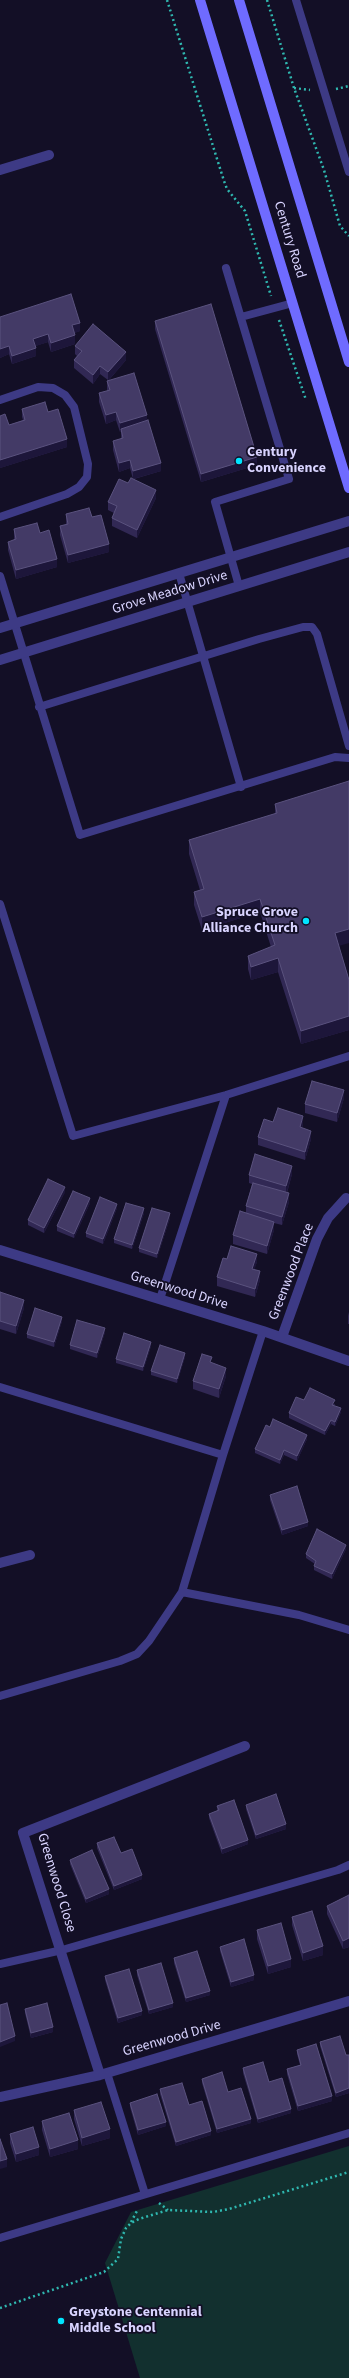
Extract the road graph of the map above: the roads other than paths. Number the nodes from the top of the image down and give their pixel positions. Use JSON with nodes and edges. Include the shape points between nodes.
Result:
{"nodes":[{"id":1,"x":200,"y":0,"type":"edge"},
{"id":2,"x":239,"y":0,"type":"edge"},
{"id":3,"x":296,"y":0,"type":"edge"},
{"id":4,"x":49,"y":155,"type":"dead end"},
{"id":5,"x":0,"y":170,"type":"edge"},
{"id":6,"x":349,"y":172,"type":"edge"},
{"id":7,"x":226,"y":268,"type":"dead end"},
{"id":8,"x":293,"y":303,"type":"junction"},
{"id":9,"x":241,"y":318,"type":"junction"},
{"id":10,"x":349,"y":362,"type":"edge"},
{"id":11,"x":0,"y":400,"type":"edge"},
{"id":12,"x":349,"y":488,"type":"edge"},
{"id":13,"x":0,"y":517,"type":"edge"},
{"id":14,"x":349,"y":521,"type":"edge"},
{"id":15,"x":349,"y":552,"type":"edge"},
{"id":16,"x":231,"y":557,"type":"junction"},
{"id":17,"x":179,"y":573,"type":"junction"},
{"id":18,"x":0,"y":576,"type":"edge"},
{"id":19,"x":239,"y":586,"type":"junction"},
{"id":20,"x":187,"y":603,"type":"junction"},
{"id":21,"x":14,"y":624,"type":"junction"},
{"id":22,"x":0,"y":628,"type":"edge"},
{"id":23,"x":22,"y":653,"type":"junction"},
{"id":24,"x":203,"y":656,"type":"junction"},
{"id":25,"x":0,"y":660,"type":"edge"},
{"id":26,"x":39,"y":706,"type":"junction"},
{"id":27,"x":349,"y":746,"type":"edge"},
{"id":28,"x":349,"y":756,"type":"edge"},
{"id":29,"x":241,"y":787,"type":"junction"},
{"id":30,"x":0,"y":904,"type":"edge"},
{"id":31,"x":349,"y":1056,"type":"edge"},
{"id":32,"x":226,"y":1095,"type":"junction"},
{"id":33,"x":346,"y":1198,"type":"dead end"},
{"id":34,"x":0,"y":1250,"type":"edge"},
{"id":35,"x":160,"y":1299,"type":"junction"},
{"id":36,"x":263,"y":1331,"type":"junction"},
{"id":37,"x":282,"y":1337,"type":"junction"},
{"id":38,"x":349,"y":1361,"type":"edge"},
{"id":39,"x":0,"y":1387,"type":"edge"},
{"id":40,"x":222,"y":1455,"type":"junction"},
{"id":41,"x":30,"y":1555,"type":"dead end"},
{"id":42,"x":0,"y":1563,"type":"edge"},
{"id":43,"x":182,"y":1592,"type":"junction"},
{"id":44,"x":349,"y":1630,"type":"edge"},
{"id":45,"x":0,"y":1696,"type":"edge"},
{"id":46,"x":245,"y":1746,"type":"dead end"},
{"id":47,"x":349,"y":1865,"type":"edge"},
{"id":48,"x":62,"y":1950,"type":"junction"},
{"id":49,"x":0,"y":1964,"type":"edge"},
{"id":50,"x":349,"y":2001,"type":"edge"},
{"id":51,"x":104,"y":2074,"type":"junction"},
{"id":52,"x":0,"y":2097,"type":"edge"},
{"id":53,"x":349,"y":2132,"type":"edge"},
{"id":54,"x":145,"y":2194,"type":"junction"},
{"id":55,"x":0,"y":2238,"type":"edge"}],
"edges":[{"from":1,"to":8,"type":"main road","name":"Century Road"},
{"from":2,"to":10,"type":"main road","name":"Century Road"},
{"from":3,"to":6,"type":"lane"},
{"from":4,"to":5,"type":"street"},
{"from":7,"to":9,"type":"lane"},
{"from":8,"to":9,"type":"lane"},
{"from":8,"to":12,"type":"main road","name":"Century Road"},
{"from":9,"to":16,"type":"lane","via":[[289,480],[215,502]]},
{"from":11,"to":13,"type":"lane","via":[[38,387],[53,388],[65,395],[74,407],[88,464],[87,477],[79,487],[67,494]]},
{"from":14,"to":16,"type":"street","name":"Grove Meadow Drive"},
{"from":15,"to":19,"type":"street","name":"Grove Meadow Drive"},
{"from":16,"to":17,"type":"street","name":"Grove Meadow Drive"},
{"from":16,"to":19,"type":"lane"},
{"from":17,"to":20,"type":"lane"},
{"from":17,"to":21,"type":"street","name":"Grove Meadow Drive"},
{"from":18,"to":21,"type":"lane"},
{"from":19,"to":20,"type":"street","name":"Grove Meadow Drive"},
{"from":20,"to":23,"type":"street","name":"Grove Meadow Drive"},
{"from":20,"to":24,"type":"lane"},
{"from":21,"to":22,"type":"street","name":"Grove Meadow Drive"},
{"from":21,"to":23,"type":"lane"},
{"from":23,"to":25,"type":"street","name":"Grove Meadow Drive"},
{"from":23,"to":26,"type":"lane"},
{"from":24,"to":26,"type":"lane"},
{"from":24,"to":27,"type":"lane","via":[[303,627],[312,627],[317,634]]},
{"from":24,"to":29,"type":"lane"},
{"from":26,"to":29,"type":"lane","via":[[80,835]]},
{"from":28,"to":29,"type":"lane","via":[[335,757]]},
{"from":30,"to":32,"type":"lane","via":[[73,1136]]},
{"from":31,"to":32,"type":"lane"},
{"from":32,"to":35,"type":"lane"},
{"from":33,"to":37,"type":"street","name":"Greenwood Place","via":[[328,1218],[317,1239]]},
{"from":34,"to":35,"type":"street","name":"Greenwood Drive"},
{"from":35,"to":36,"type":"street","name":"Greenwood Drive"},
{"from":36,"to":37,"type":"street","name":"Greenwood Drive"},
{"from":36,"to":40,"type":"lane"},
{"from":37,"to":38,"type":"street","name":"Greenwood Drive"},
{"from":39,"to":40,"type":"lane"},
{"from":40,"to":43,"type":"lane"},
{"from":41,"to":42,"type":"street"},
{"from":43,"to":44,"type":"lane","via":[[299,1615]]},
{"from":43,"to":45,"type":"lane","via":[[149,1641],[137,1654]]},
{"from":46,"to":48,"type":"street","name":"Greenwood Close","via":[[23,1833]]},
{"from":47,"to":48,"type":"lane"},
{"from":48,"to":49,"type":"lane"},
{"from":48,"to":51,"type":"street","name":"Greenwood Close"},
{"from":50,"to":51,"type":"street","name":"Greenwood Drive"},
{"from":51,"to":52,"type":"street","name":"Greenwood Drive"},
{"from":51,"to":54,"type":"lane"},
{"from":53,"to":54,"type":"lane"},
{"from":54,"to":55,"type":"lane"}]}
